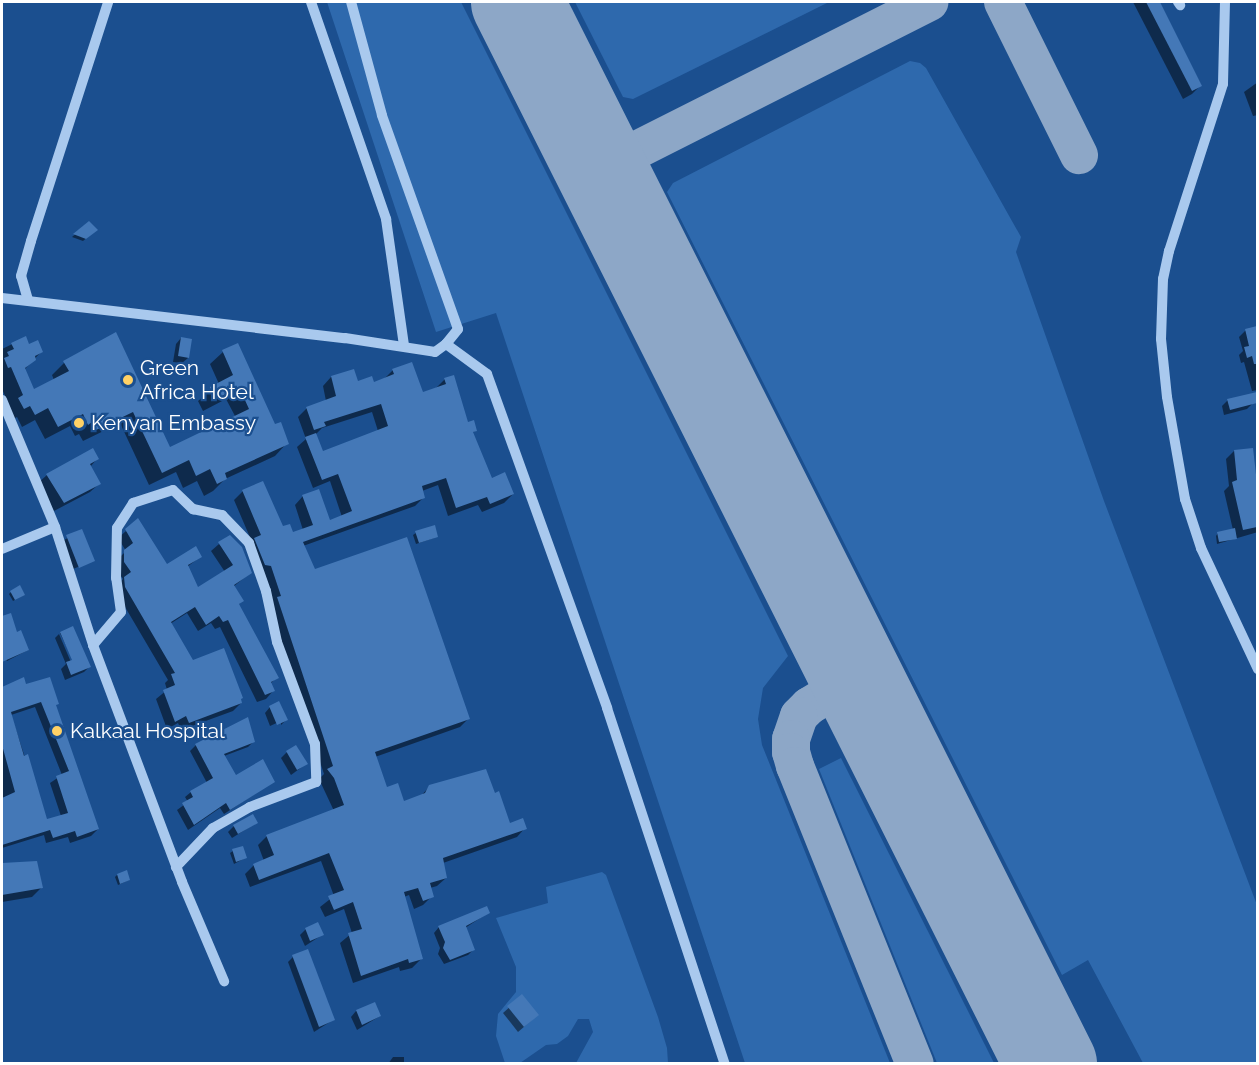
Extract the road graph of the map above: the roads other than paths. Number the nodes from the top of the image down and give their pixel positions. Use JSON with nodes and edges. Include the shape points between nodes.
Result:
{"nodes":[{"id":1,"x":108,"y":2,"type":"edge"},
{"id":2,"x":311,"y":2,"type":"edge"},
{"id":3,"x":351,"y":2,"type":"edge"},
{"id":4,"x":1225,"y":2,"type":"edge"},
{"id":5,"x":2,"y":298,"type":"edge"},
{"id":6,"x":28,"y":300,"type":"junction"},
{"id":7,"x":446,"y":344,"type":"junction"},
{"id":8,"x":404,"y":346,"type":"junction"},
{"id":9,"x":2,"y":400,"type":"edge"},
{"id":10,"x":54,"y":527,"type":"junction"},
{"id":11,"x":2,"y":549,"type":"edge"},
{"id":12,"x":93,"y":645,"type":"junction"},
{"id":13,"x":1257,"y":669,"type":"edge"},
{"id":14,"x":176,"y":867,"type":"junction"},
{"id":15,"x":224,"y":981,"type":"dead end"},
{"id":16,"x":725,"y":1064,"type":"edge"}],
"edges":[{"from":1,"to":6,"type":"street","via":[[30,241],[21,276]]},
{"from":2,"to":8,"type":"street","via":[[386,219]]},
{"from":3,"to":7,"type":"street","via":[[382,115],[458,329]]},
{"from":4,"to":13,"type":"street","via":[[1223,84],[1169,251],[1161,339],[1185,499],[1205,558]]},
{"from":5,"to":6,"type":"street"},
{"from":6,"to":8,"type":"street"},
{"from":7,"to":8,"type":"street","via":[[435,352]]},
{"from":7,"to":16,"type":"street","via":[[487,374],[607,708]]},
{"from":9,"to":10,"type":"street"},
{"from":10,"to":11,"type":"street"},
{"from":10,"to":12,"type":"street"},
{"from":12,"to":14,"type":"street"},
{"from":12,"to":14,"type":"street","via":[[121,612],[116,578],[117,528],[133,502],[173,490],[193,509],[222,515],[249,543],[266,591],[277,642],[315,744],[316,782],[250,807],[213,828]]},
{"from":14,"to":15,"type":"street"}]}
